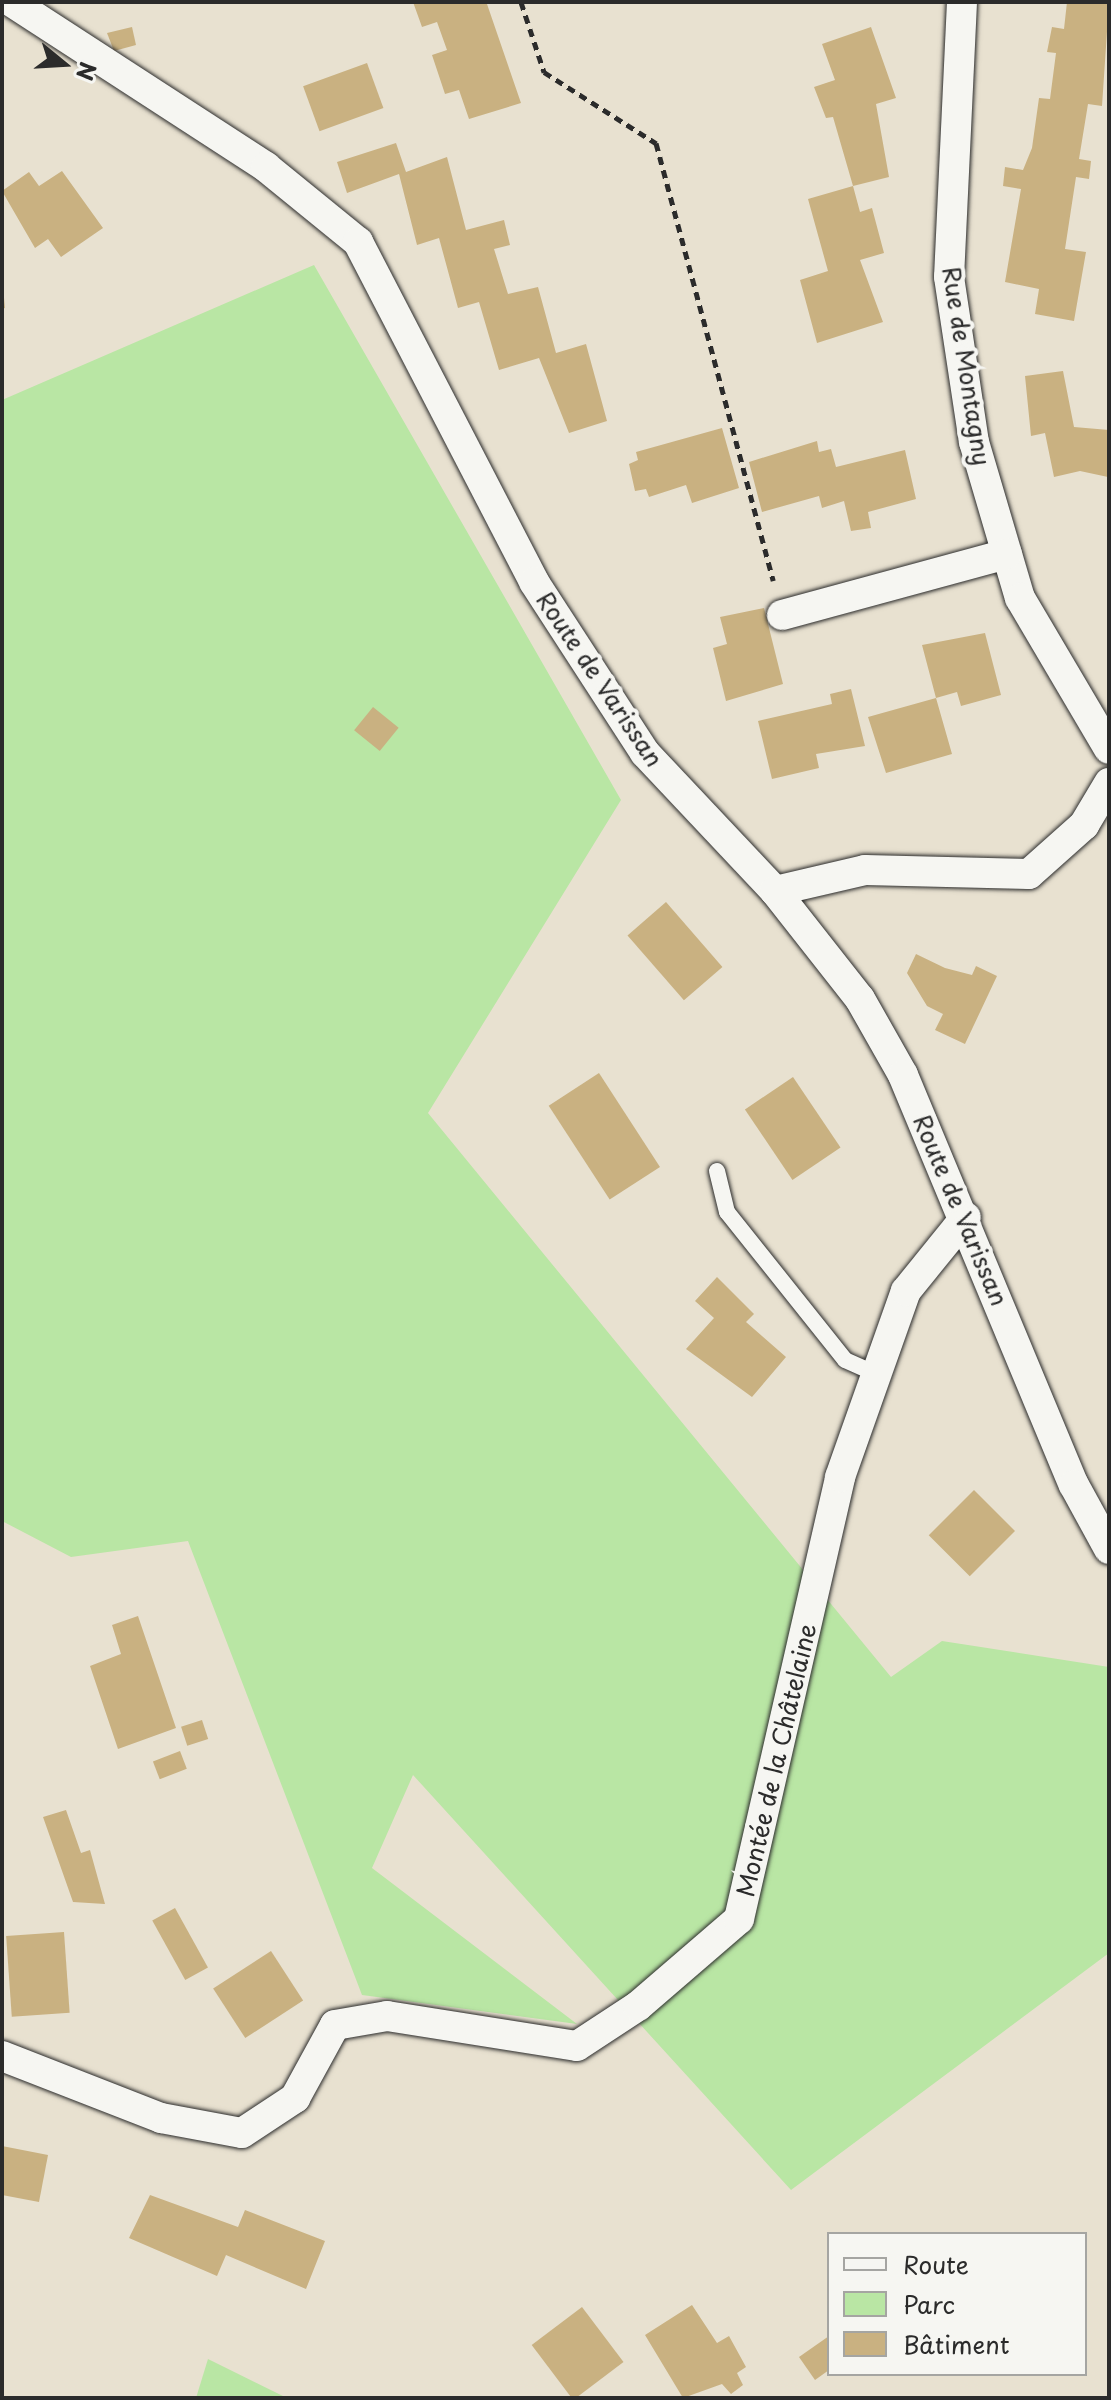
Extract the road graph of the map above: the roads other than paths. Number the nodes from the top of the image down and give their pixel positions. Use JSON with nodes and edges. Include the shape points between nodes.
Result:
{"nodes":[{"id":1,"x":12,"y":2,"type":"edge"},
{"id":2,"x":962,"y":2,"type":"edge"},
{"id":3,"x":1007,"y":554,"type":"junction"},
{"id":4,"x":782,"y":615,"type":"road end"},
{"id":5,"x":1109,"y":749,"type":"edge"},
{"id":6,"x":1109,"y":783,"type":"edge"},
{"id":7,"x":775,"y":891,"type":"junction"},
{"id":8,"x":717,"y":1171,"type":"dead end"},
{"id":9,"x":966,"y":1217,"type":"junction"},
{"id":10,"x":877,"y":1374,"type":"junction"},
{"id":11,"x":1109,"y":1549,"type":"edge"},
{"id":12,"x":2,"y":2056,"type":"edge"}],
"edges":[{"from":1,"to":7,"type":"street","name":"Route de Varissan","via":[[266,167],[358,242],[534,582],[645,753]]},
{"from":2,"to":3,"type":"street","name":"Rue de Montagny","via":[[949,277],[974,442]]},
{"from":3,"to":4,"type":"street"},
{"from":3,"to":5,"type":"street","name":"Rue de Montagny","via":[[1020,598]]},
{"from":6,"to":7,"type":"street","via":[[1084,825],[1029,874],[865,870]]},
{"from":7,"to":9,"type":"street","name":"Route de Varissan","via":[[867,1012]]},
{"from":8,"to":10,"type":"lane","via":[[727,1212],[845,1360]]},
{"from":9,"to":10,"type":"street","name":"Montée de la Châtelaine","via":[[906,1291]]},
{"from":9,"to":11,"type":"street","name":"Route de Varissan","via":[[1074,1485]]},
{"from":10,"to":12,"type":"street","name":"Montée de la Châtelaine","via":[[840,1477],[739,1919],[638,2006],[577,2046],[387,2016],[335,2025],[295,2098],[242,2133],[161,2118]]}]}
